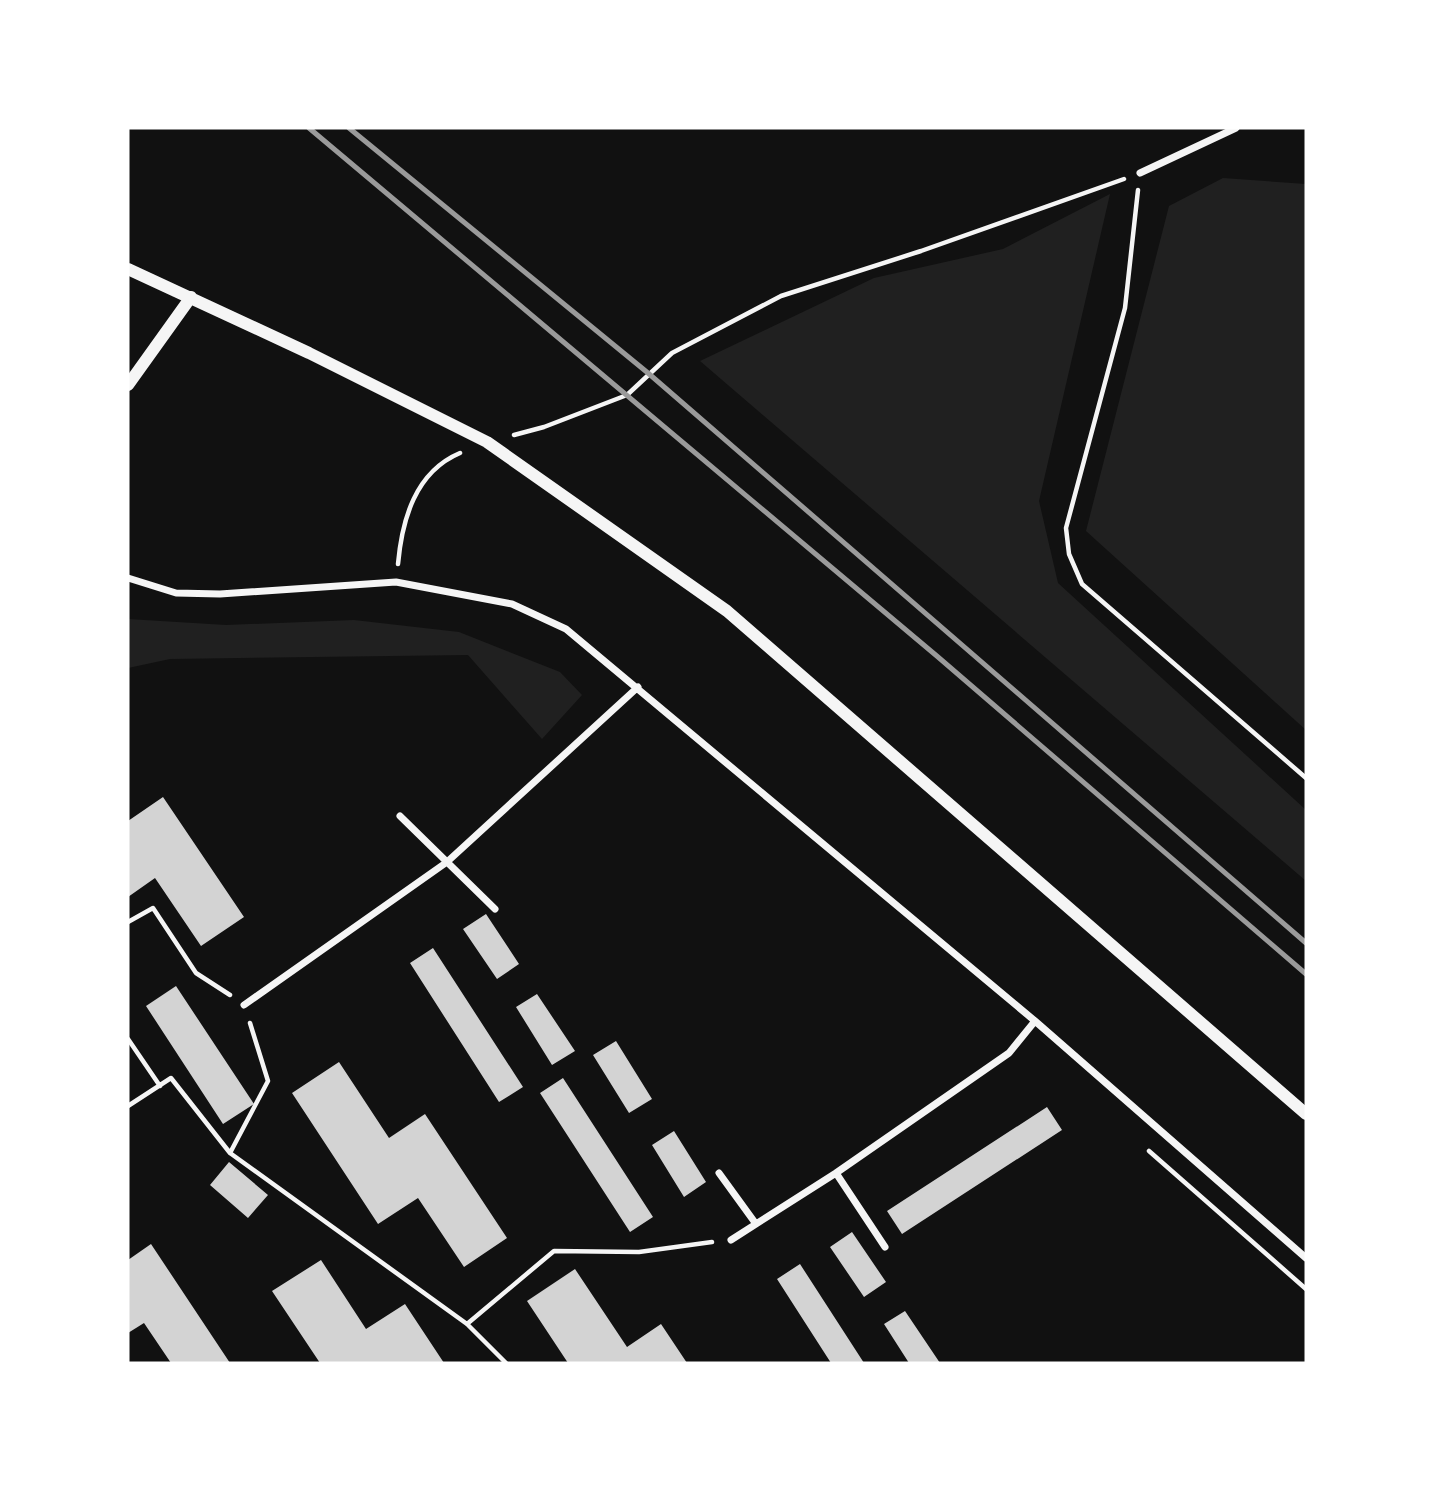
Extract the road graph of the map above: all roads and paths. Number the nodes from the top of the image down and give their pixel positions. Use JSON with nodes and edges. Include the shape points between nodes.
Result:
{"nodes":[{"id":1,"x":1236,"y":128,"type":"edge"},
{"id":2,"x":1140,"y":173,"type":"junction"},
{"id":3,"x":128,"y":269,"type":"edge"},
{"id":4,"x":191,"y":297,"type":"junction"},
{"id":5,"x":128,"y":385,"type":"edge"},
{"id":6,"x":487,"y":442,"type":"junction"},
{"id":7,"x":128,"y":578,"type":"edge"},
{"id":8,"x":397,"y":582,"type":"junction"},
{"id":9,"x":638,"y":687,"type":"junction"},
{"id":10,"x":1306,"y":778,"type":"edge"},
{"id":11,"x":400,"y":816,"type":"dead end"},
{"id":12,"x":447,"y":862,"type":"junction"},
{"id":13,"x":495,"y":909,"type":"dead end"},
{"id":14,"x":128,"y":922,"type":"edge"},
{"id":15,"x":244,"y":1004,"type":"junction"},
{"id":16,"x":1035,"y":1021,"type":"junction"},
{"id":17,"x":128,"y":1038,"type":"edge"},
{"id":18,"x":160,"y":1086,"type":"junction"},
{"id":19,"x":128,"y":1106,"type":"edge"},
{"id":20,"x":1306,"y":1114,"type":"edge"},
{"id":21,"x":1143,"y":1146,"type":"dead end"},
{"id":22,"x":230,"y":1153,"type":"junction"},
{"id":23,"x":719,"y":1173,"type":"dead end"},
{"id":24,"x":836,"y":1173,"type":"junction"},
{"id":25,"x":756,"y":1224,"type":"junction"},
{"id":26,"x":731,"y":1240,"type":"joint"},
{"id":27,"x":885,"y":1247,"type":"dead end"},
{"id":28,"x":1306,"y":1258,"type":"edge"},
{"id":29,"x":1306,"y":1289,"type":"edge"},
{"id":30,"x":467,"y":1324,"type":"junction"},
{"id":31,"x":506,"y":1363,"type":"edge"}],
"edges":[{"from":1,"to":2,"type":"street"},
{"from":2,"to":6,"type":"path","via":[[780,296],[671,353],[627,395],[544,427]]},
{"from":2,"to":10,"type":"path","via":[[1125,308],[1066,528],[1069,554],[1082,584]]},
{"from":3,"to":4,"type":"street"},
{"from":4,"to":5,"type":"street"},
{"from":4,"to":6,"type":"street"},
{"from":6,"to":8,"type":"path","via":[[442,461],[411,500],[400,542]]},
{"from":6,"to":20,"type":"street","via":[[727,611]]},
{"from":7,"to":8,"type":"street","via":[[176,593],[220,594]]},
{"from":8,"to":9,"type":"street","via":[[512,604],[566,629]]},
{"from":9,"to":12,"type":"street"},
{"from":9,"to":16,"type":"street"},
{"from":11,"to":12,"type":"street"},
{"from":12,"to":13,"type":"street"},
{"from":12,"to":15,"type":"street"},
{"from":14,"to":15,"type":"path","via":[[153,908],[196,973]]},
{"from":15,"to":22,"type":"path","via":[[268,1082]]},
{"from":16,"to":24,"type":"street","via":[[1009,1053]]},
{"from":16,"to":28,"type":"street"},
{"from":17,"to":18,"type":"path"},
{"from":18,"to":19,"type":"path"},
{"from":18,"to":22,"type":"path","via":[[171,1078]]},
{"from":21,"to":29,"type":"path"},
{"from":22,"to":30,"type":"path"},
{"from":23,"to":25,"type":"street"},
{"from":24,"to":25,"type":"street"},
{"from":24,"to":27,"type":"street"},
{"from":25,"to":26,"type":"street"},
{"from":26,"to":30,"type":"path","via":[[639,1252],[554,1251]]},
{"from":30,"to":31,"type":"path"}]}
